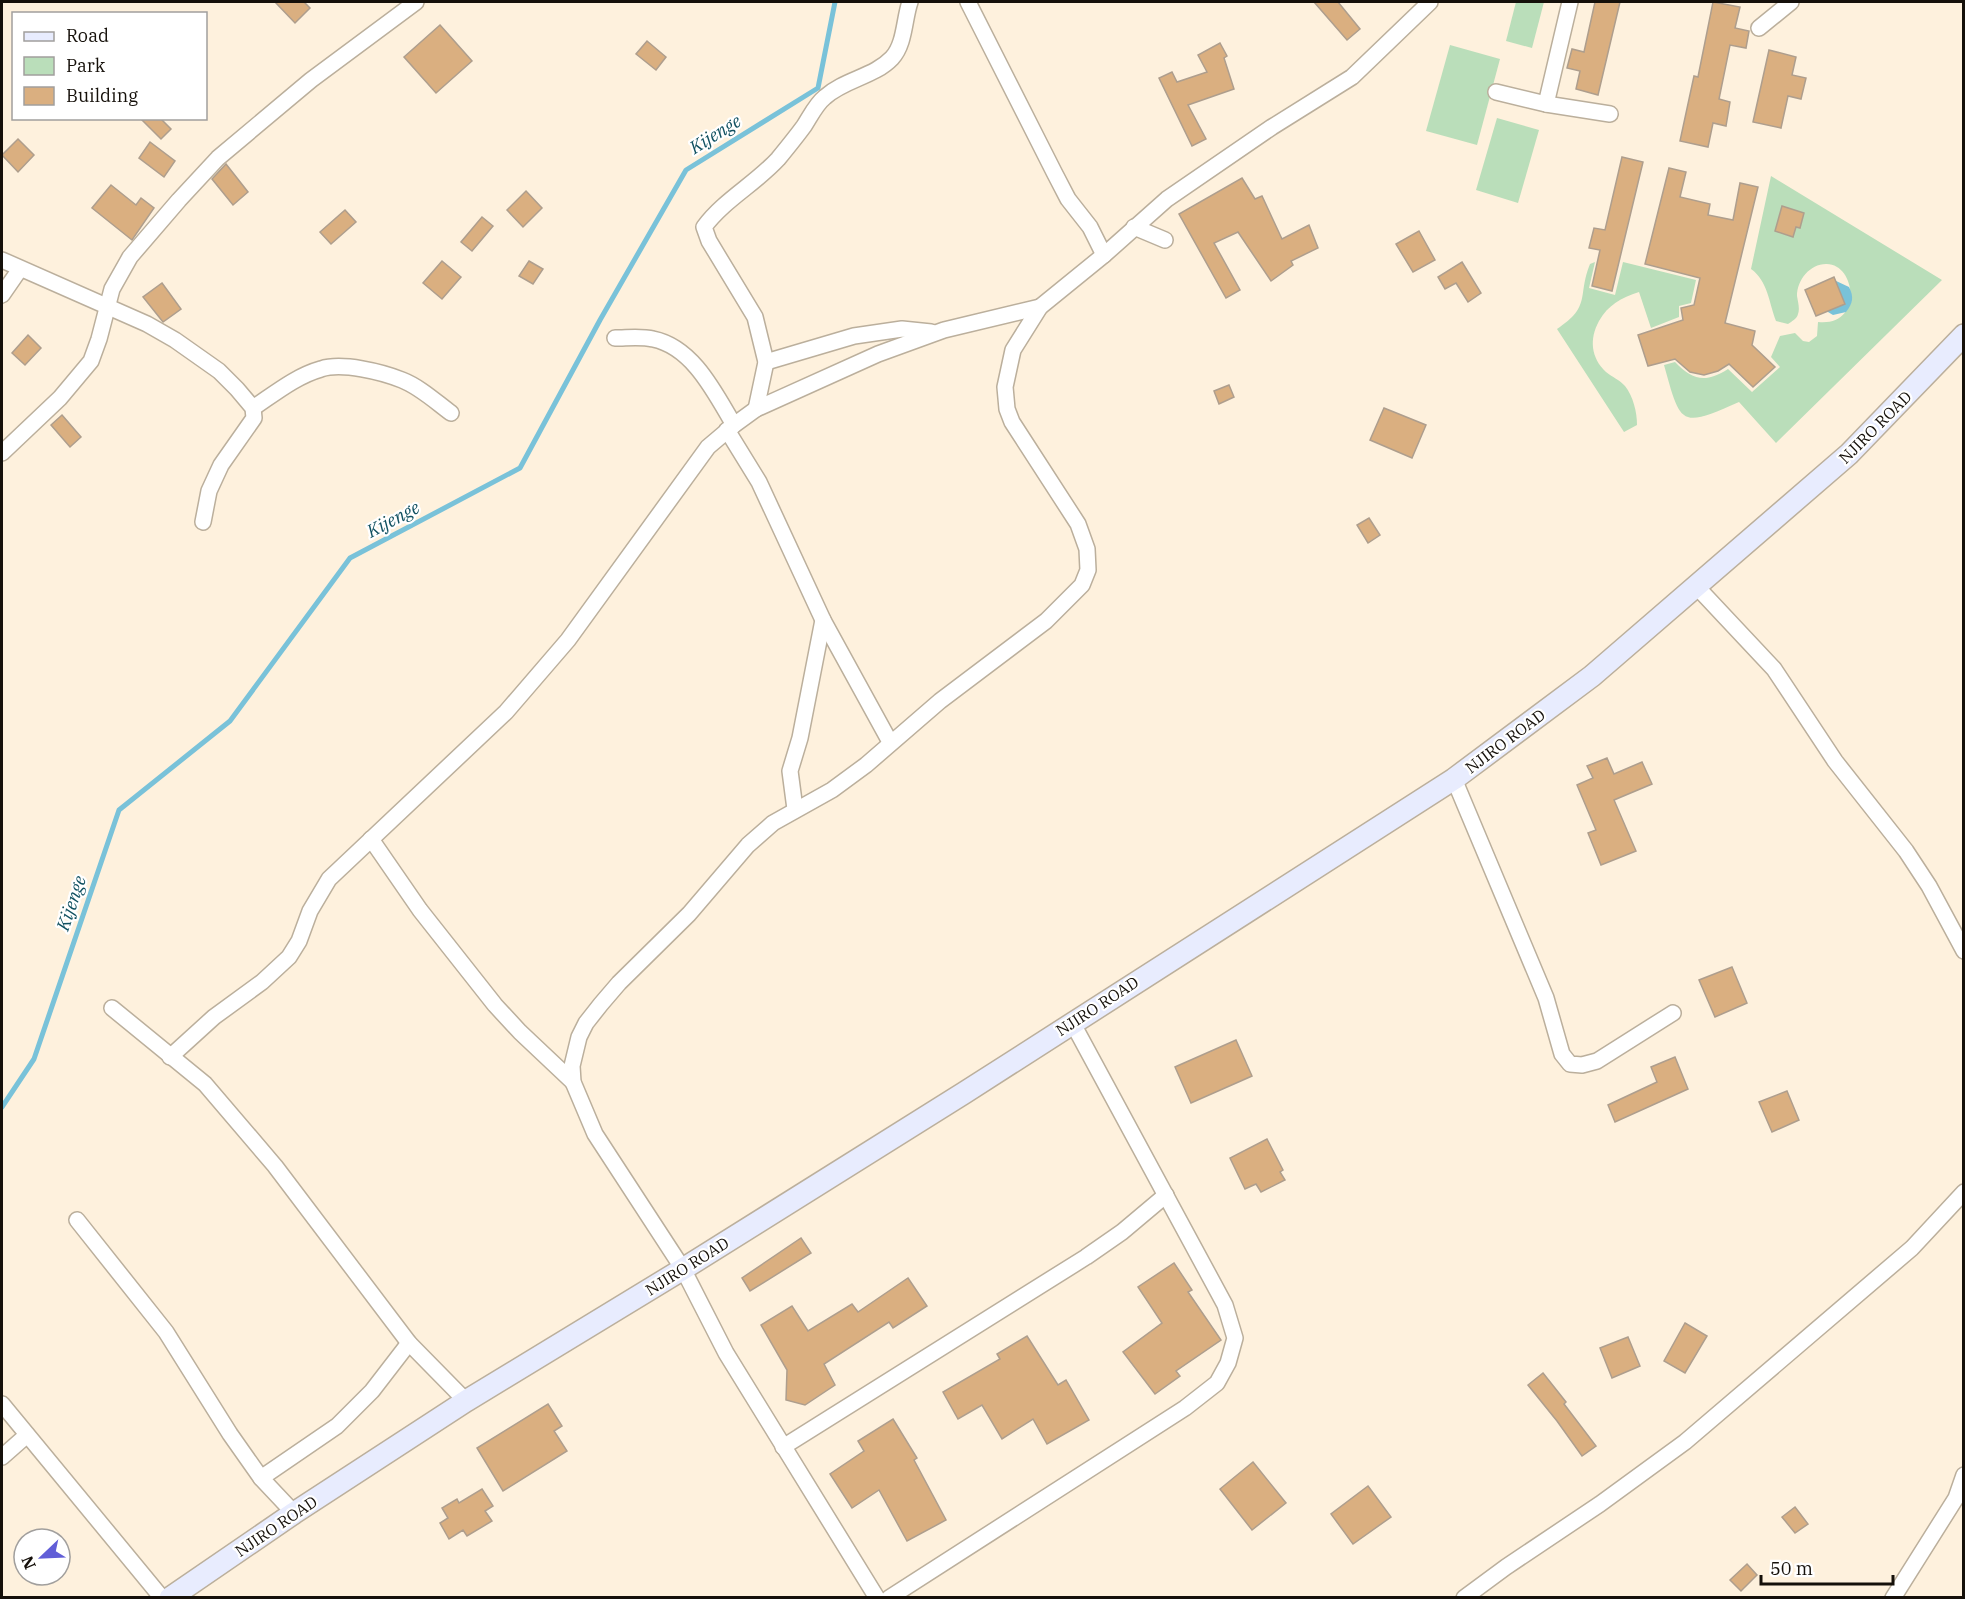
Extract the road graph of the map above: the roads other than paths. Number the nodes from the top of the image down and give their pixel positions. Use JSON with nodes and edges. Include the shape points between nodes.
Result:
{"nodes":[{"id":1,"x":910,"y":2,"type":"edge"},
{"id":2,"x":968,"y":2,"type":"edge"},
{"id":3,"x":1430,"y":2,"type":"edge"},
{"id":4,"x":1570,"y":2,"type":"edge"},
{"id":5,"x":1791,"y":2,"type":"edge"},
{"id":6,"x":408,"y":4,"type":"edge"},
{"id":7,"x":1759,"y":28,"type":"dead end"},
{"id":8,"x":1496,"y":92,"type":"dead end"},
{"id":9,"x":1546,"y":104,"type":"junction"},
{"id":10,"x":1610,"y":114,"type":"dead end"},
{"id":11,"x":1134,"y":227,"type":"junction"},
{"id":12,"x":1165,"y":240,"type":"dead end"},
{"id":13,"x":1104,"y":255,"type":"junction"},
{"id":14,"x":2,"y":260,"type":"edge"},
{"id":15,"x":20,"y":269,"type":"junction"},
{"id":16,"x":2,"y":295,"type":"edge"},
{"id":17,"x":106,"y":307,"type":"junction"},
{"id":18,"x":1040,"y":307,"type":"junction"},
{"id":19,"x":937,"y":333,"type":"junction"},
{"id":20,"x":1964,"y":335,"type":"edge"},
{"id":21,"x":615,"y":338,"type":"dead end"},
{"id":22,"x":766,"y":362,"type":"junction"},
{"id":23,"x":253,"y":408,"type":"junction"},
{"id":24,"x":756,"y":408,"type":"junction"},
{"id":25,"x":451,"y":413,"type":"dead end"},
{"id":26,"x":731,"y":428,"type":"junction"},
{"id":27,"x":2,"y":453,"type":"edge"},
{"id":28,"x":203,"y":522,"type":"dead end"},
{"id":29,"x":1697,"y":587,"type":"junction"},
{"id":30,"x":823,"y":620,"type":"junction"},
{"id":31,"x":890,"y":742,"type":"junction"},
{"id":32,"x":1454,"y":779,"type":"junction"},
{"id":33,"x":795,"y":809,"type":"junction"},
{"id":34,"x":371,"y":839,"type":"junction"},
{"id":35,"x":1964,"y":951,"type":"edge"},
{"id":36,"x":112,"y":1008,"type":"dead end"},
{"id":37,"x":1673,"y":1013,"type":"dead end"},
{"id":38,"x":1072,"y":1022,"type":"junction"},
{"id":39,"x":170,"y":1057,"type":"junction"},
{"id":40,"x":573,"y":1082,"type":"junction"},
{"id":41,"x":1964,"y":1192,"type":"edge"},
{"id":42,"x":1166,"y":1196,"type":"junction"},
{"id":43,"x":77,"y":1220,"type":"dead end"},
{"id":44,"x":683,"y":1269,"type":"junction"},
{"id":45,"x":409,"y":1343,"type":"junction"},
{"id":46,"x":466,"y":1401,"type":"junction"},
{"id":47,"x":2,"y":1404,"type":"edge"},
{"id":48,"x":27,"y":1435,"type":"junction"},
{"id":49,"x":783,"y":1447,"type":"junction"},
{"id":50,"x":2,"y":1457,"type":"edge"},
{"id":51,"x":1964,"y":1475,"type":"edge"},
{"id":52,"x":261,"y":1478,"type":"junction"},
{"id":53,"x":294,"y":1513,"type":"junction"},
{"id":54,"x":162,"y":1598,"type":"edge"},
{"id":55,"x":170,"y":1598,"type":"edge"},
{"id":56,"x":877,"y":1598,"type":"edge"},
{"id":57,"x":889,"y":1598,"type":"edge"},
{"id":58,"x":1464,"y":1598,"type":"edge"},
{"id":59,"x":1893,"y":1598,"type":"edge"}],
"edges":[{"from":1,"to":22,"type":"street","via":[[900,44],[892,57],[874,71],[841,84],[822,99],[778,158],[716,211],[704,227],[755,317]]},
{"from":2,"to":13,"type":"street","via":[[1063,190],[1090,226]]},
{"from":3,"to":11,"type":"street","via":[[1352,78],[1272,127],[1167,199]]},
{"from":4,"to":9,"type":"street"},
{"from":5,"to":7,"type":"street"},
{"from":6,"to":17,"type":"street","via":[[218,158],[130,257]]},
{"from":8,"to":9,"type":"street"},
{"from":9,"to":10,"type":"street"},
{"from":11,"to":12,"type":"street"},
{"from":11,"to":13,"type":"street"},
{"from":13,"to":18,"type":"street"},
{"from":14,"to":15,"type":"street"},
{"from":15,"to":16,"type":"street"},
{"from":15,"to":17,"type":"street"},
{"from":17,"to":23,"type":"street","via":[[147,324],[198,354]]},
{"from":17,"to":27,"type":"street","via":[[91,361],[60,398]]},
{"from":18,"to":19,"type":"street"},
{"from":18,"to":31,"type":"street","via":[[1013,350],[1005,387],[1007,409],[1078,524],[1087,549],[1088,570],[1082,585],[1046,621]]},
{"from":19,"to":22,"type":"street","via":[[902,329],[854,336]]},
{"from":19,"to":24,"type":"street","via":[[878,354]]},
{"from":20,"to":29,"type":"street","name":"NJIRO ROAD","via":[[1849,454]]},
{"from":21,"to":26,"type":"street","via":[[652,338],[673,346],[712,387]]},
{"from":22,"to":24,"type":"street"},
{"from":23,"to":25,"type":"street","via":[[321,368],[344,366],[401,380]]},
{"from":23,"to":28,"type":"street","via":[[254,418],[221,465],[209,491]]},
{"from":24,"to":26,"type":"street"},
{"from":26,"to":30,"type":"street"},
{"from":26,"to":34,"type":"street","via":[[708,447],[568,640],[506,712]]},
{"from":29,"to":32,"type":"street","name":"NJIRO ROAD","via":[[1592,676]]},
{"from":29,"to":35,"type":"street","via":[[1774,669],[1834,760],[1906,851]]},
{"from":30,"to":31,"type":"street"},
{"from":30,"to":33,"type":"street","via":[[800,738],[789,771]]},
{"from":31,"to":33,"type":"street","via":[[832,790]]},
{"from":32,"to":37,"type":"street","via":[[1546,998],[1562,1054],[1570,1064],[1598,1061]]},
{"from":32,"to":38,"type":"street","name":"NJIRO ROAD"},
{"from":33,"to":40,"type":"street","via":[[748,845],[689,914],[601,1004],[579,1037]]},
{"from":34,"to":39,"type":"street","via":[[329,879],[289,957]]},
{"from":34,"to":40,"type":"street","via":[[420,910],[495,1005]]},
{"from":36,"to":39,"type":"street"},
{"from":38,"to":42,"type":"street"},
{"from":38,"to":44,"type":"street","name":"NJIRO ROAD"},
{"from":39,"to":45,"type":"street","via":[[205,1084],[275,1166]]},
{"from":40,"to":44,"type":"street","via":[[595,1134]]},
{"from":41,"to":58,"type":"street","via":[[1912,1248],[1685,1442]]},
{"from":42,"to":49,"type":"street","via":[[1086,1257]]},
{"from":42,"to":57,"type":"street","via":[[1225,1305],[1232,1327],[1233,1347],[1217,1383],[1185,1408]]},
{"from":43,"to":52,"type":"street","via":[[166,1332]]},
{"from":44,"to":46,"type":"street","name":"NJIRO ROAD"},
{"from":44,"to":49,"type":"street","via":[[726,1353]]},
{"from":45,"to":46,"type":"street"},
{"from":45,"to":52,"type":"street","via":[[372,1391],[337,1426]]},
{"from":46,"to":53,"type":"street","name":"NJIRO ROAD"},
{"from":47,"to":48,"type":"street"},
{"from":48,"to":50,"type":"street"},
{"from":48,"to":54,"type":"street"},
{"from":49,"to":56,"type":"street"},
{"from":51,"to":59,"type":"street","via":[[1956,1498]]},
{"from":52,"to":53,"type":"street"},
{"from":53,"to":55,"type":"street","name":"NJIRO ROAD"}]}
